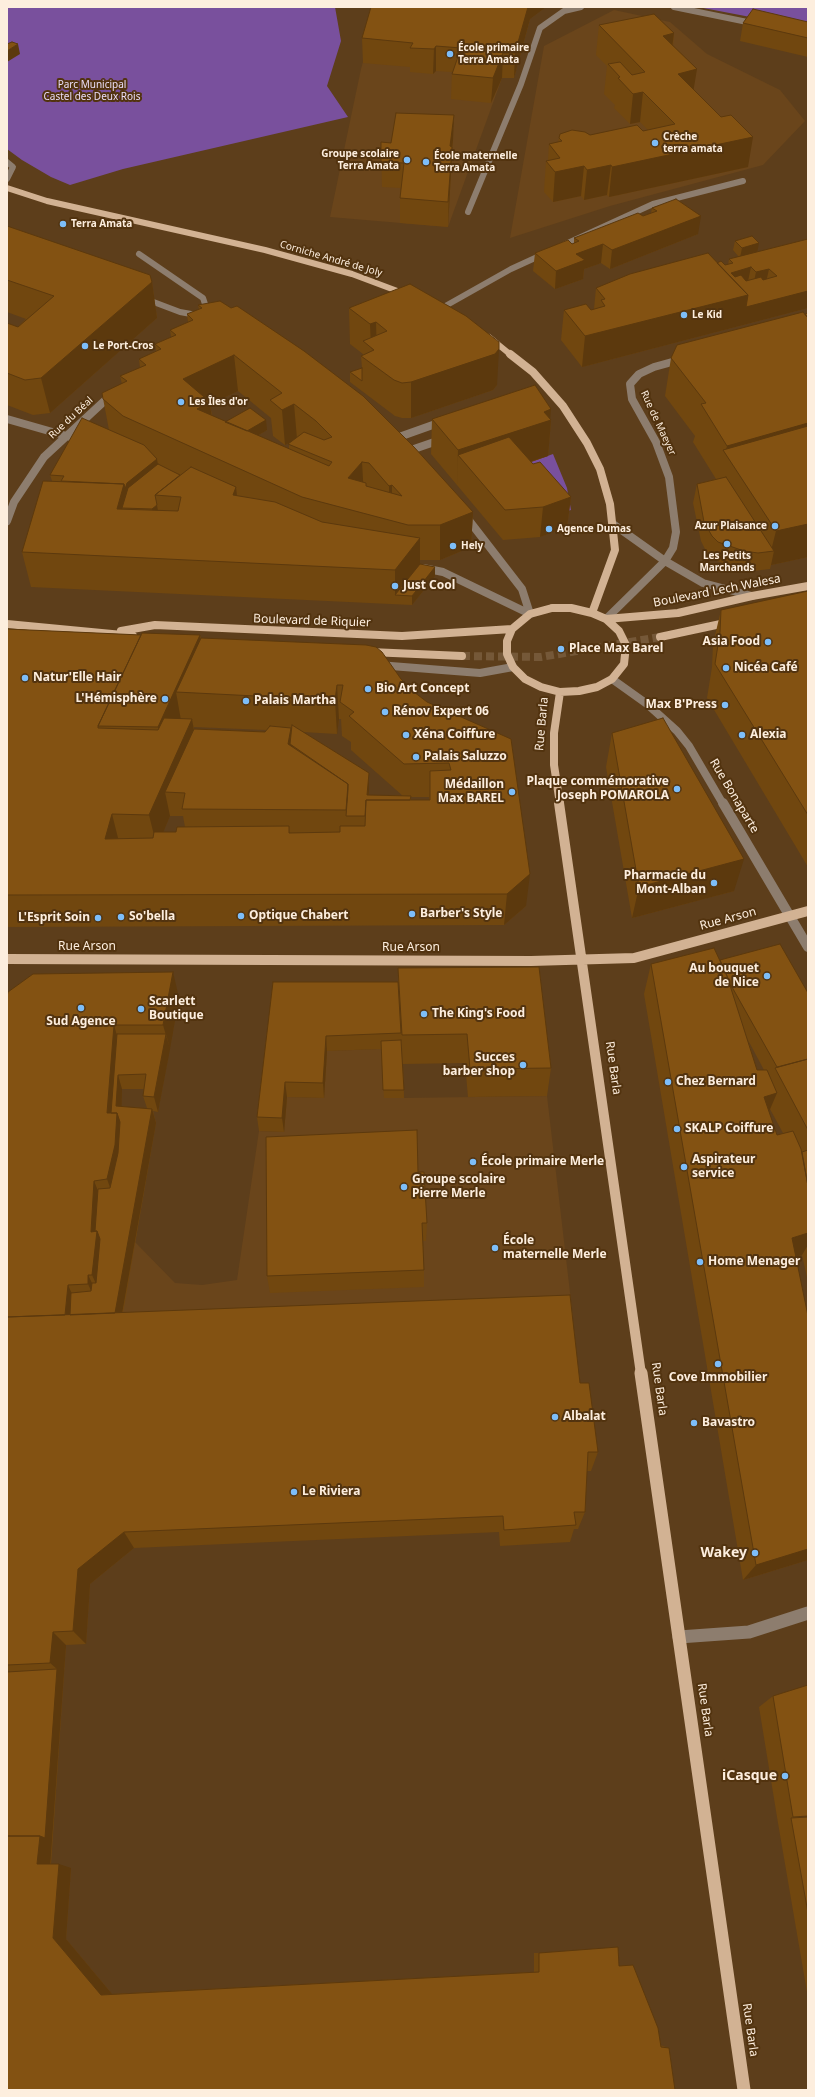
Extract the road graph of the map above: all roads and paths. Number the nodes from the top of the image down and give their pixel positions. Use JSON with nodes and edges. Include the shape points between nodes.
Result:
{"nodes":[{"id":1,"x":581,"y":7,"type":"edge"},
{"id":2,"x":674,"y":7,"type":"edge"},
{"id":3,"x":762,"y":25,"type":"edge"},
{"id":4,"x":7,"y":162,"type":"edge"},
{"id":5,"x":7,"y":179,"type":"edge"},
{"id":6,"x":743,"y":180,"type":"dead end"},
{"id":7,"x":7,"y":188,"type":"edge"},
{"id":8,"x":468,"y":212,"type":"dead end"},
{"id":9,"x":139,"y":254,"type":"dead end"},
{"id":10,"x":137,"y":296,"type":"edge"},
{"id":11,"x":413,"y":297,"type":"edge"},
{"id":12,"x":440,"y":309,"type":"edge"},
{"id":13,"x":205,"y":317,"type":"junction"},
{"id":14,"x":215,"y":319,"type":"edge"},
{"id":15,"x":194,"y":323,"type":"edge"},
{"id":16,"x":484,"y":334,"type":"edge"},
{"id":17,"x":692,"y":357,"type":"edge"},
{"id":18,"x":120,"y":387,"type":"edge"},
{"id":19,"x":7,"y":419,"type":"edge"},
{"id":20,"x":449,"y":419,"type":"edge"},
{"id":21,"x":66,"y":436,"type":"junction"},
{"id":22,"x":448,"y":438,"type":"edge"},
{"id":23,"x":96,"y":445,"type":"edge"},
{"id":24,"x":461,"y":510,"type":"edge"},
{"id":25,"x":7,"y":521,"type":"edge"},
{"id":26,"x":613,"y":524,"type":"junction"},
{"id":27,"x":665,"y":561,"type":"junction"},
{"id":28,"x":414,"y":566,"type":"edge"},
{"id":29,"x":808,"y":586,"type":"edge"},
{"id":30,"x":752,"y":596,"type":"junction"},
{"id":31,"x":592,"y":613,"type":"junction"},
{"id":32,"x":530,"y":614,"type":"junction"},
{"id":33,"x":606,"y":619,"type":"junction"},
{"id":34,"x":741,"y":620,"type":"edge"},
{"id":35,"x":7,"y":624,"type":"edge"},
{"id":36,"x":512,"y":629,"type":"junction"},
{"id":37,"x":112,"y":633,"type":"junction"},
{"id":38,"x":140,"y":637,"type":"edge"},
{"id":39,"x":660,"y":637,"type":"tunnel mouth"},
{"id":40,"x":139,"y":646,"type":"edge"},
{"id":41,"x":362,"y":652,"type":"edge"},
{"id":42,"x":462,"y":656,"type":"tunnel mouth"},
{"id":43,"x":366,"y":664,"type":"edge"},
{"id":44,"x":513,"y":667,"type":"junction"},
{"id":45,"x":612,"y":679,"type":"junction"},
{"id":46,"x":560,"y":692,"type":"junction"},
{"id":47,"x":808,"y":911,"type":"edge"},
{"id":48,"x":790,"y":916,"type":"junction"},
{"id":49,"x":808,"y":947,"type":"edge"},
{"id":50,"x":7,"y":959,"type":"edge"},
{"id":51,"x":583,"y":960,"type":"junction"},
{"id":52,"x":808,"y":1613,"type":"edge"},
{"id":53,"x":679,"y":1636,"type":"junction"},
{"id":54,"x":744,"y":2090,"type":"edge"}],
"edges":[{"from":1,"to":8,"type":"street","via":[[564,11],[540,28],[521,84]]},
{"from":2,"to":3,"type":"street"},
{"from":4,"to":5,"type":"street","via":[[13,167]]},
{"from":6,"to":12,"type":"street","via":[[653,204],[511,269]]},
{"from":7,"to":11,"type":"main road","name":"Corniche André de Joly","via":[[51,202],[265,250],[345,272]]},
{"from":9,"to":13,"type":"street","via":[[203,298],[206,307]]},
{"from":10,"to":13,"type":"street","via":[[180,312]]},
{"from":13,"to":14,"type":"street"},
{"from":13,"to":15,"type":"street"},
{"from":16,"to":26,"type":"main road","via":[[533,372],[563,406],[600,469]]},
{"from":17,"to":27,"type":"street","name":"Rue de Maeyer","via":[[654,367],[639,374],[630,384],[632,399],[656,442],[669,477],[676,532],[673,548]]},
{"from":18,"to":21,"type":"street","name":"Rue du Béal"},
{"from":19,"to":21,"type":"street"},
{"from":20,"to":22,"type":"street","via":[[396,435],[414,453]]},
{"from":21,"to":23,"type":"street"},
{"from":21,"to":25,"type":"street","name":"Rue du Béal","via":[[40,464],[14,502]]},
{"from":24,"to":32,"type":"street","via":[[522,589]]},
{"from":26,"to":27,"type":"street"},
{"from":26,"to":31,"type":"main road","via":[[615,550]]},
{"from":27,"to":30,"type":"street","via":[[703,583]]},
{"from":27,"to":33,"type":"street","name":"Rue de Maeyer"},
{"from":28,"to":32,"type":"street","via":[[444,572]]},
{"from":29,"to":30,"type":"main road","name":"Boulevard Lech Walesa"},
{"from":30,"to":33,"type":"main road","name":"Boulevard Lech Walesa","via":[[678,613]]},
{"from":31,"to":32,"type":"main road","via":[[571,608],[552,608]]},
{"from":31,"to":33,"type":"main road"},
{"from":32,"to":36,"type":"main road"},
{"from":33,"to":45,"type":"main road","via":[[619,631],[626,646],[624,664]]},
{"from":34,"to":39,"type":"main road"},
{"from":35,"to":37,"type":"main road","name":"Boulevard de Riquier"},
{"from":36,"to":37,"type":"main road","name":"Boulevard de Riquier","via":[[402,636],[154,625]]},
{"from":36,"to":44,"type":"main road","via":[[507,641],[507,654]]},
{"from":37,"to":38,"type":"main road","name":"Boulevard de Riquier"},
{"from":37,"to":40,"type":"street","name":"Boulevard de Riquier"},
{"from":41,"to":42,"type":"main road"},
{"from":43,"to":44,"type":"street","via":[[480,673]]},
{"from":44,"to":46,"type":"main road","via":[[541,687]]},
{"from":45,"to":46,"type":"main road","via":[[597,687]]},
{"from":45,"to":48,"type":"street","name":"Rue Bonaparte","via":[[647,704],[677,731],[689,746]]},
{"from":46,"to":51,"type":"main road","name":"Rue Barla","via":[[554,733],[554,765]]},
{"from":47,"to":48,"type":"main road","name":"Rue Arson"},
{"from":48,"to":49,"type":"street","name":"Rue Bonaparte"},
{"from":48,"to":51,"type":"main road","name":"Rue Arson","via":[[634,958]]},
{"from":50,"to":51,"type":"main road","name":"Rue Arson"},
{"from":51,"to":53,"type":"main road","name":"Rue Barla"},
{"from":52,"to":53,"type":"street","via":[[749,1632]]},
{"from":53,"to":54,"type":"main road","name":"Rue Barla"}]}
